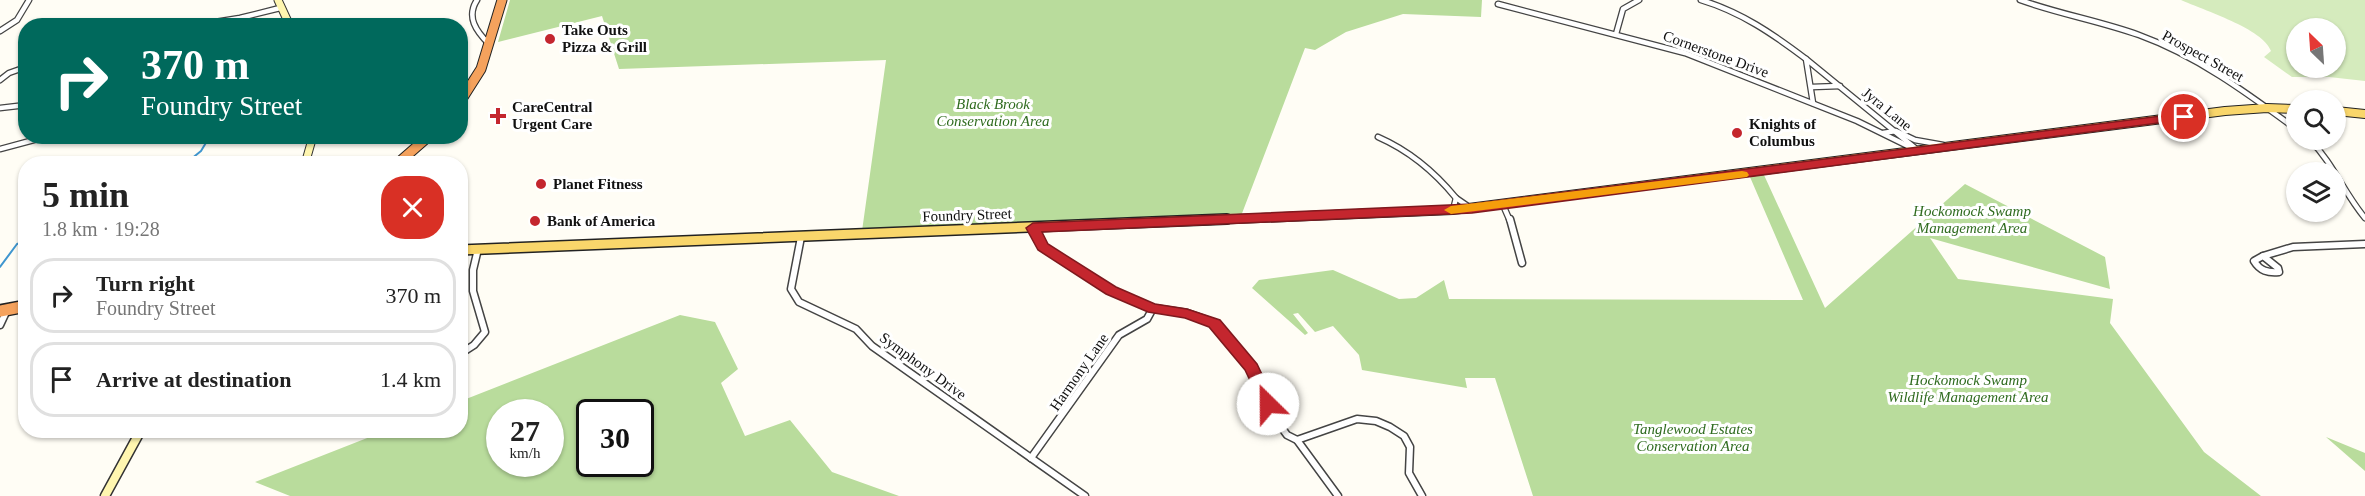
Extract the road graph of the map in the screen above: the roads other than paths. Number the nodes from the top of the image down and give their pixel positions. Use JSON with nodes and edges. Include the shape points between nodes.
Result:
{"nodes":[{"id":1,"x":29,"y":0,"type":"edge"},
{"id":2,"x":278,"y":0,"type":"edge"},
{"id":3,"x":477,"y":0,"type":"edge"},
{"id":4,"x":502,"y":0,"type":"edge"},
{"id":5,"x":1639,"y":0,"type":"edge"},
{"id":6,"x":1701,"y":0,"type":"edge"},
{"id":7,"x":2020,"y":0,"type":"edge"},
{"id":8,"x":1497,"y":4,"type":"dead end"},
{"id":9,"x":280,"y":8,"type":"junction"},
{"id":10,"x":18,"y":18,"type":"edge"},
{"id":11,"x":18,"y":18,"type":"edge"},
{"id":12,"x":240,"y":18,"type":"edge"},
{"id":13,"x":286,"y":18,"type":"edge"},
{"id":14,"x":0,"y":31,"type":"edge"},
{"id":15,"x":1616,"y":34,"type":"junction"},
{"id":16,"x":489,"y":44,"type":"junction"},
{"id":17,"x":1806,"y":59,"type":"junction"},
{"id":18,"x":18,"y":70,"type":"edge"},
{"id":19,"x":0,"y":80,"type":"edge"},
{"id":20,"x":1840,"y":86,"type":"junction"},
{"id":21,"x":1812,"y":87,"type":"junction"},
{"id":22,"x":468,"y":90,"type":"edge"},
{"id":23,"x":1813,"y":104,"type":"junction"},
{"id":24,"x":18,"y":106,"type":"edge"},
{"id":25,"x":0,"y":108,"type":"edge"},
{"id":26,"x":2267,"y":108,"type":"junction"},
{"id":27,"x":2286,"y":109,"type":"edge"},
{"id":28,"x":2346,"y":112,"type":"edge"},
{"id":29,"x":2365,"y":114,"type":"edge"},
{"id":30,"x":2286,"y":122,"type":"edge"},
{"id":31,"x":1896,"y":131,"type":"junction"},
{"id":32,"x":1881,"y":133,"type":"junction"},
{"id":33,"x":1378,"y":137,"type":"dead end"},
{"id":34,"x":18,"y":144,"type":"edge"},
{"id":35,"x":420,"y":144,"type":"edge"},
{"id":36,"x":1960,"y":146,"type":"junction"},
{"id":37,"x":0,"y":148,"type":"edge"},
{"id":38,"x":2319,"y":150,"type":"edge"},
{"id":39,"x":1918,"y":151,"type":"junction"},
{"id":40,"x":406,"y":156,"type":"edge"},
{"id":41,"x":1456,"y":198,"type":"junction"},
{"id":42,"x":1503,"y":205,"type":"junction"},
{"id":43,"x":1472,"y":208,"type":"junction"},
{"id":44,"x":1453,"y":210,"type":"junction"},
{"id":45,"x":2365,"y":218,"type":"edge"},
{"id":46,"x":1033,"y":228,"type":"junction"},
{"id":47,"x":801,"y":237,"type":"junction"},
{"id":48,"x":2365,"y":244,"type":"edge"},
{"id":49,"x":478,"y":249,"type":"junction"},
{"id":50,"x":468,"y":250,"type":"edge"},
{"id":51,"x":2263,"y":256,"type":"dead end"},
{"id":52,"x":1522,"y":263,"type":"dead end"},
{"id":53,"x":1153,"y":308,"type":"junction"},
{"id":54,"x":4,"y":310,"type":"edge"},
{"id":55,"x":0,"y":324,"type":"edge"},
{"id":56,"x":468,"y":349,"type":"edge"},
{"id":57,"x":137,"y":438,"type":"edge"},
{"id":58,"x":1297,"y":440,"type":"junction"},
{"id":59,"x":1031,"y":458,"type":"junction"},
{"id":60,"x":105,"y":496,"type":"edge"},
{"id":61,"x":1085,"y":496,"type":"edge"},
{"id":62,"x":1338,"y":496,"type":"edge"},
{"id":63,"x":1422,"y":496,"type":"edge"}],
"edges":[{"from":1,"to":11,"type":"street"},
{"from":2,"to":9,"type":"main road"},
{"from":3,"to":16,"type":"street","via":[[471,7],[471,20]]},
{"from":4,"to":16,"type":"highway"},
{"from":5,"to":15,"type":"street","via":[[1623,9]]},
{"from":6,"to":17,"type":"street","name":"Jyra Lane","via":[[1767,28]]},
{"from":7,"to":26,"type":"street","name":"Prospect Street","via":[[2157,43]]},
{"from":8,"to":15,"type":"street","name":"Cornerstone Drive"},
{"from":9,"to":12,"type":"street"},
{"from":9,"to":13,"type":"main road"},
{"from":10,"to":14,"type":"street"},
{"from":15,"to":23,"type":"street","name":"Cornerstone Drive","via":[[1685,53]]},
{"from":16,"to":22,"type":"highway"},
{"from":17,"to":20,"type":"street","name":"Jyra Lane"},
{"from":17,"to":21,"type":"street"},
{"from":18,"to":19,"type":"street"},
{"from":20,"to":21,"type":"street","name":"Jyra Lane"},
{"from":20,"to":31,"type":"street","name":"Jyra Lane"},
{"from":21,"to":23,"type":"street"},
{"from":23,"to":32,"type":"street","name":"Cornerstone Drive"},
{"from":24,"to":25,"type":"street"},
{"from":26,"to":27,"type":"main road","name":"Foundry Street"},
{"from":26,"to":30,"type":"street","name":"Prospect Street"},
{"from":26,"to":36,"type":"main road","name":"Foundry Street"},
{"from":28,"to":29,"type":"main road"},
{"from":31,"to":32,"type":"street"},
{"from":31,"to":36,"type":"street","via":[[1926,142]]},
{"from":31,"to":39,"type":"street","name":"Jyra Lane"},
{"from":32,"to":39,"type":"street","name":"Cornerstone Drive"},
{"from":33,"to":41,"type":"street","via":[[1398,144],[1420,159]]},
{"from":34,"to":37,"type":"street"},
{"from":35,"to":40,"type":"highway"},
{"from":36,"to":39,"type":"main road","name":"Foundry Street"},
{"from":38,"to":45,"type":"street"},
{"from":39,"to":42,"type":"main road","name":"Foundry Street"},
{"from":41,"to":43,"type":"street"},
{"from":41,"to":44,"type":"street"},
{"from":42,"to":43,"type":"main road","name":"Foundry Street"},
{"from":42,"to":52,"type":"street"},
{"from":43,"to":44,"type":"main road","name":"Foundry Street"},
{"from":44,"to":46,"type":"main road","name":"Foundry Street"},
{"from":46,"to":47,"type":"main road","name":"Foundry Street"},
{"from":46,"to":53,"type":"street","via":[[1043,247],[1111,291]]},
{"from":47,"to":49,"type":"main road","name":"Foundry Street"},
{"from":47,"to":59,"type":"street","name":"Symphony Drive","via":[[792,289],[799,302],[856,329],[872,346]]},
{"from":48,"to":51,"type":"street","via":[[2290,248]]},
{"from":49,"to":50,"type":"main road","name":"Foundry Street"},
{"from":49,"to":56,"type":"street","via":[[472,267],[473,294],[485,332]]},
{"from":53,"to":58,"type":"street","via":[[1205,319],[1222,330],[1252,368],[1273,416],[1287,435]]},
{"from":53,"to":59,"type":"street","name":"Harmony Lane","via":[[1147,318],[1119,335]]},
{"from":54,"to":55,"type":"street"},
{"from":57,"to":60,"type":"main road"},
{"from":58,"to":62,"type":"street"},
{"from":58,"to":63,"type":"street","via":[[1357,419],[1390,427],[1404,436],[1410,447],[1409,473]]},
{"from":59,"to":61,"type":"street","name":"Symphony Drive"}]}
